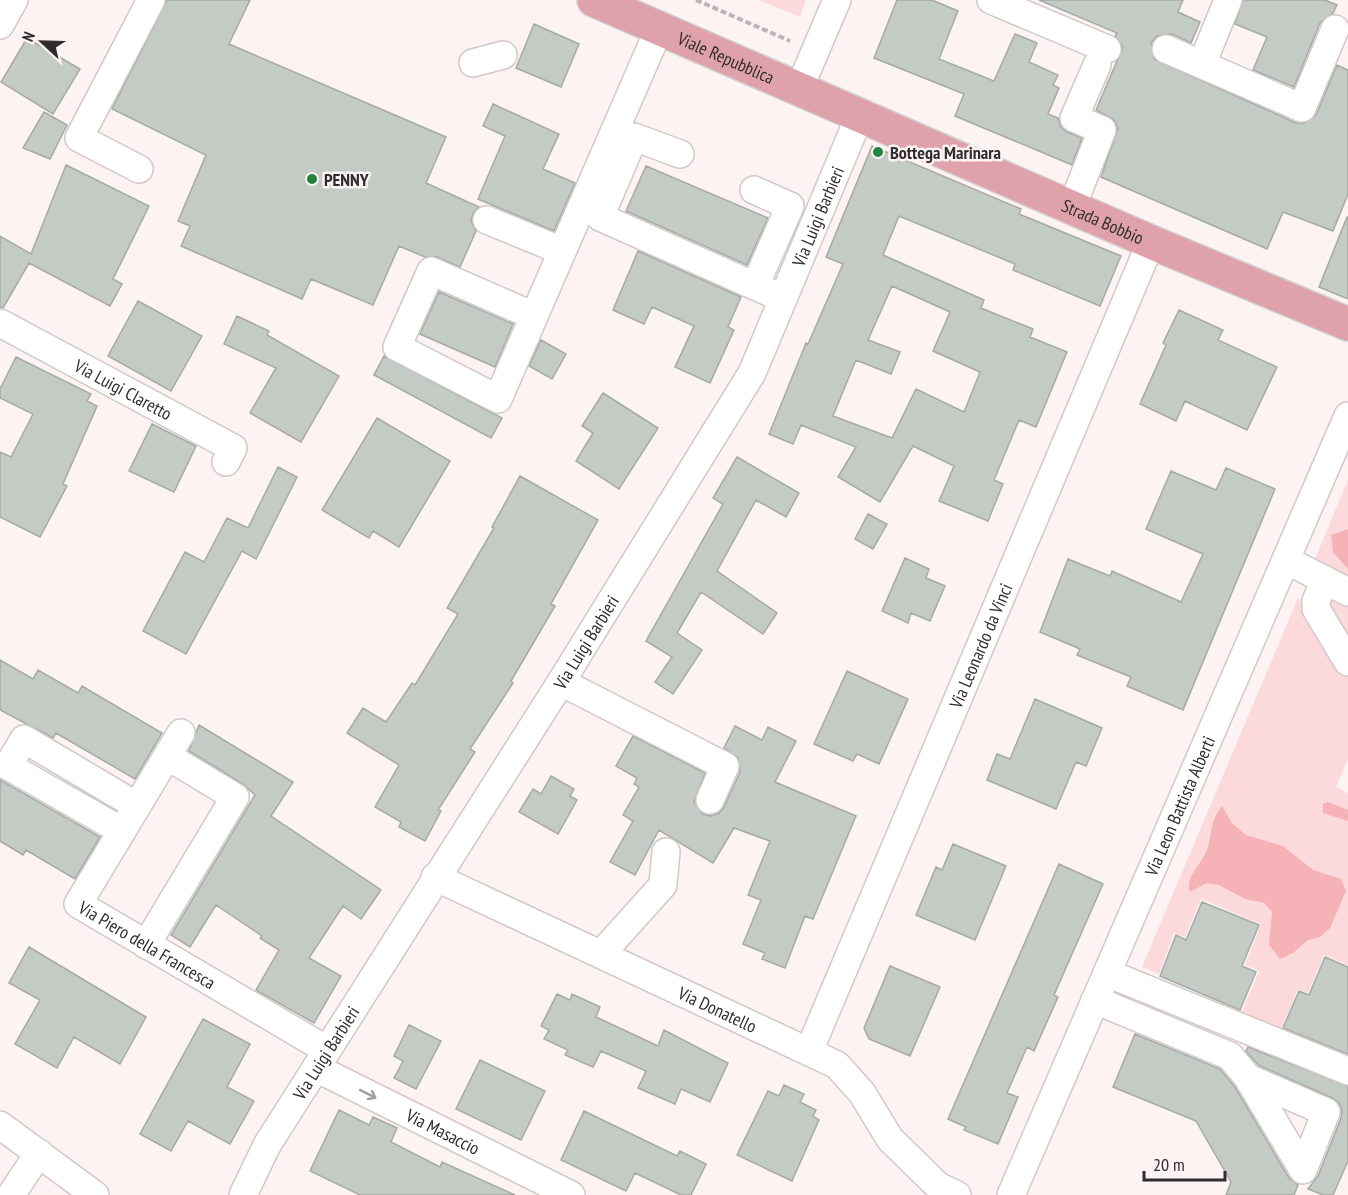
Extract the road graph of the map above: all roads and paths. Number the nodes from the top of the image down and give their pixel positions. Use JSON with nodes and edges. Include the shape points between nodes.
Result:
{"nodes":[{"id":1,"x":14,"y":0,"type":"edge"},
{"id":2,"x":151,"y":0,"type":"edge"},
{"id":3,"x":594,"y":0,"type":"edge"},
{"id":4,"x":696,"y":0,"type":"edge"},
{"id":5,"x":837,"y":0,"type":"edge"},
{"id":6,"x":991,"y":0,"type":"edge"},
{"id":7,"x":1228,"y":0,"type":"edge"},
{"id":8,"x":0,"y":25,"type":"edge"},
{"id":9,"x":659,"y":28,"type":"junction"},
{"id":10,"x":1335,"y":29,"type":"dead end"},
{"id":11,"x":1166,"y":49,"type":"dead end"},
{"id":12,"x":816,"y":52,"type":"junction"},
{"id":13,"x":503,"y":55,"type":"dead end"},
{"id":14,"x":472,"y":63,"type":"dead end"},
{"id":15,"x":1202,"y":64,"type":"junction"},
{"id":16,"x":799,"y":89,"type":"junction"},
{"id":17,"x":860,"y":115,"type":"junction"},
{"id":18,"x":680,"y":154,"type":"dead end"},
{"id":19,"x":140,"y":169,"type":"dead end"},
{"id":20,"x":754,"y":190,"type":"dead end"},
{"id":21,"x":1072,"y":207,"type":"junction"},
{"id":22,"x":487,"y":220,"type":"dead end"},
{"id":23,"x":1151,"y":242,"type":"junction"},
{"id":24,"x":562,"y":251,"type":"junction"},
{"id":25,"x":755,"y":286,"type":"junction"},
{"id":26,"x":782,"y":298,"type":"junction"},
{"id":27,"x":534,"y":316,"type":"junction"},
{"id":28,"x":0,"y":323,"type":"edge"},
{"id":29,"x":1348,"y":324,"type":"edge"},
{"id":30,"x":1348,"y":416,"type":"edge"},
{"id":31,"x":226,"y":462,"type":"dead end"},
{"id":32,"x":1286,"y":560,"type":"junction"},
{"id":33,"x":1337,"y":586,"type":"edge"},
{"id":34,"x":1348,"y":662,"type":"edge"},
{"id":35,"x":561,"y":682,"type":"junction"},
{"id":36,"x":8,"y":749,"type":"edge"},
{"id":37,"x":710,"y":800,"type":"dead end"},
{"id":38,"x":137,"y":806,"type":"junction"},
{"id":39,"x":122,"y":831,"type":"junction"},
{"id":40,"x":666,"y":852,"type":"dead end"},
{"id":41,"x":435,"y":878,"type":"junction"},
{"id":42,"x":146,"y":945,"type":"junction"},
{"id":43,"x":601,"y":954,"type":"junction"},
{"id":44,"x":1107,"y":973,"type":"junction"},
{"id":45,"x":1095,"y":1000,"type":"junction"},
{"id":46,"x":810,"y":1052,"type":"junction"},
{"id":47,"x":322,"y":1059,"type":"junction"},
{"id":48,"x":1348,"y":1071,"type":"edge"},
{"id":49,"x":1248,"y":1078,"type":"dead end"},
{"id":50,"x":0,"y":1125,"type":"edge"},
{"id":51,"x":267,"y":1145,"type":"junction"},
{"id":52,"x":39,"y":1153,"type":"junction"},
{"id":53,"x":11,"y":1195,"type":"edge"},
{"id":54,"x":95,"y":1195,"type":"edge"},
{"id":55,"x":230,"y":1195,"type":"edge"},
{"id":56,"x":243,"y":1195,"type":"edge"},
{"id":57,"x":571,"y":1195,"type":"edge"},
{"id":58,"x":957,"y":1195,"type":"edge"},
{"id":59,"x":1011,"y":1195,"type":"edge"}],
"edges":[{"from":1,"to":8,"type":"street"},
{"from":2,"to":19,"type":"street","via":[[79,138]]},
{"from":3,"to":9,"type":"main road","name":"Viale Repubblica"},
{"from":4,"to":12,"type":"path"},
{"from":5,"to":12,"type":"street"},
{"from":6,"to":21,"type":"street","via":[[1102,57],[1074,118],[1102,130]]},
{"from":7,"to":15,"type":"street"},
{"from":9,"to":16,"type":"main road","name":"Viale Repubblica"},
{"from":9,"to":24,"type":"street"},
{"from":10,"to":15,"type":"street","via":[[1302,108]]},
{"from":11,"to":15,"type":"street"},
{"from":12,"to":16,"type":"street"},
{"from":13,"to":14,"type":"street"},
{"from":16,"to":17,"type":"main road","name":"Viale Repubblica"},
{"from":17,"to":21,"type":"main road","name":"Strada Bobbio"},
{"from":17,"to":26,"type":"street","name":"Via Luigi Barbieri"},
{"from":18,"to":25,"type":"street","via":[[634,137],[600,217]]},
{"from":20,"to":25,"type":"street","via":[[790,206]]},
{"from":21,"to":23,"type":"main road","name":"Strada Bobbio"},
{"from":22,"to":24,"type":"street"},
{"from":23,"to":29,"type":"main road","name":"Strada Bobbio"},
{"from":23,"to":46,"type":"street","name":"Via Leonardo da Vinci"},
{"from":24,"to":27,"type":"street"},
{"from":25,"to":26,"type":"street"},
{"from":26,"to":35,"type":"street","name":"Via Luigi Barbieri","via":[[752,373]]},
{"from":27,"to":27,"type":"street","via":[[498,399],[397,347],[431,272]]},
{"from":28,"to":31,"type":"street","name":"Via Luigi Claretto","via":[[233,448]]},
{"from":30,"to":32,"type":"street","name":"Via Leon Battista Alberti"},
{"from":32,"to":33,"type":"street"},
{"from":32,"to":44,"type":"street","name":"Via Leon Battista Alberti"},
{"from":33,"to":34,"type":"street","via":[[1316,601],[1316,609]]},
{"from":35,"to":37,"type":"street","via":[[725,766]]},
{"from":35,"to":41,"type":"street","name":"Via Luigi Barbieri"},
{"from":36,"to":38,"type":"street","via":[[24,739]]},
{"from":36,"to":39,"type":"street","via":[[8,766]]},
{"from":38,"to":39,"type":"street","name":"Via Piero della Francesca"},
{"from":38,"to":42,"type":"street","name":"Via Piero della Francesca","via":[[174,744],[236,797]]},
{"from":39,"to":42,"type":"street","name":"Via Piero della Francesca","via":[[78,904]]},
{"from":40,"to":43,"type":"street","via":[[663,885]]},
{"from":41,"to":43,"type":"street","name":"Via Donatello"},
{"from":41,"to":47,"type":"street","name":"Via Luigi Barbieri"},
{"from":42,"to":47,"type":"street","name":"Via Piero della Francesca","via":[[273,1017]]},
{"from":43,"to":46,"type":"street","name":"Via Donatello"},
{"from":44,"to":45,"type":"street","name":"Via Leon Battista Alberti"},
{"from":44,"to":48,"type":"street"},
{"from":45,"to":49,"type":"street","via":[[1230,1056]]},
{"from":45,"to":59,"type":"street","name":"Via Leon Battista Alberti"},
{"from":46,"to":58,"type":"street","name":"Via Donatello","via":[[837,1065],[862,1093],[890,1139],[938,1186]]},
{"from":47,"to":51,"type":"street","name":"Via Luigi Barbieri"},
{"from":47,"to":57,"type":"street","name":"Via Masaccio","one_way":true},
{"from":50,"to":52,"type":"street"},
{"from":51,"to":55,"type":"street","name":"Via Luigi Barbieri","via":[[243,1172]]},
{"from":51,"to":56,"type":"street","name":"Via Luigi Barbieri"},
{"from":52,"to":53,"type":"street"},
{"from":52,"to":54,"type":"street"}]}
